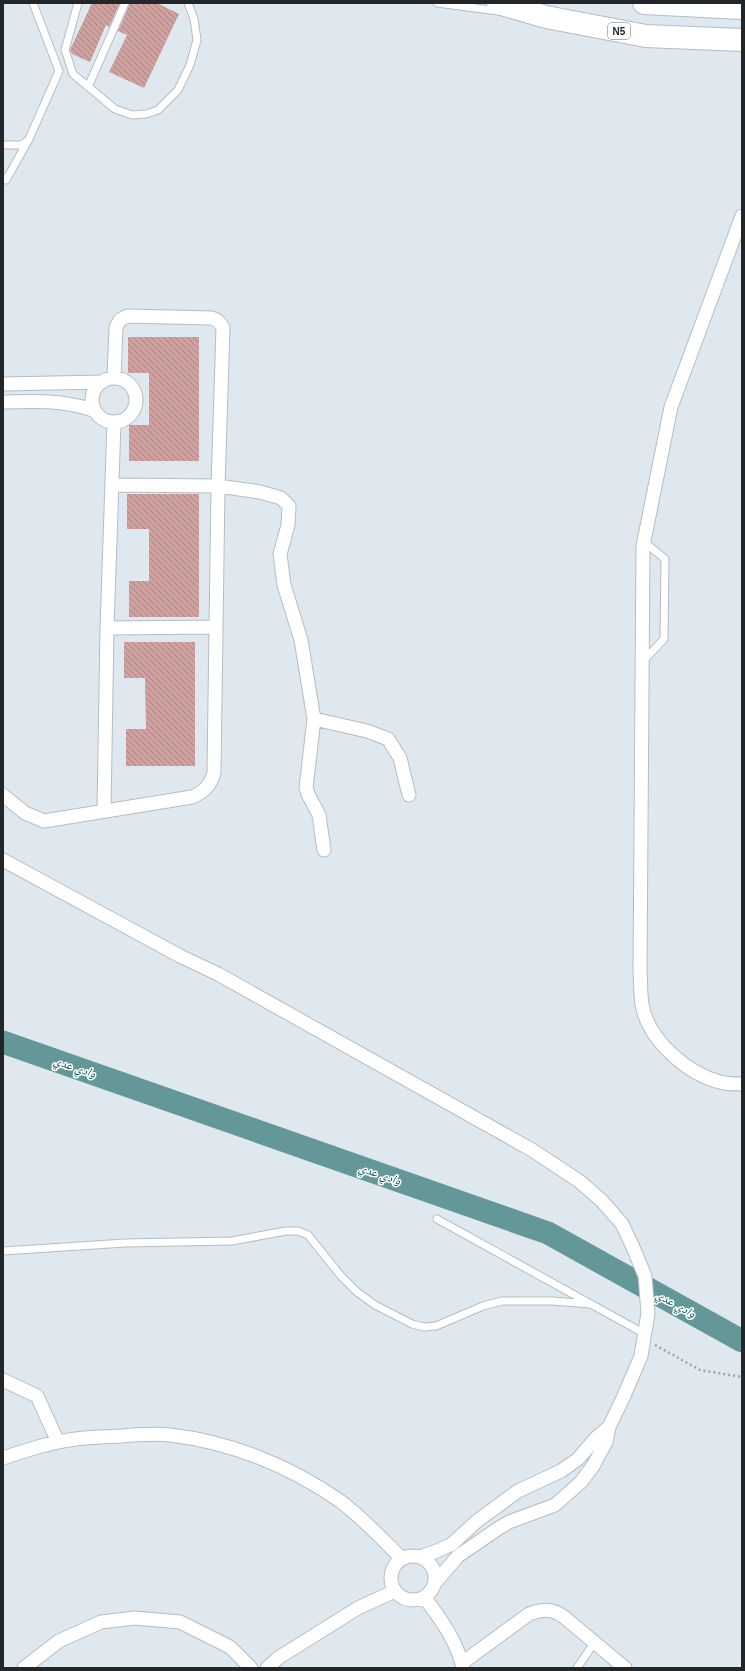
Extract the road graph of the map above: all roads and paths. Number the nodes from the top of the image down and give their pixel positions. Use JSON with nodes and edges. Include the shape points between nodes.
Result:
{"nodes":[{"id":1,"x":33,"y":3,"type":"edge"},
{"id":2,"x":78,"y":3,"type":"edge"},
{"id":3,"x":125,"y":3,"type":"edge"},
{"id":4,"x":188,"y":3,"type":"edge"},
{"id":5,"x":437,"y":3,"type":"edge"},
{"id":6,"x":498,"y":3,"type":"edge"},
{"id":7,"x":644,"y":3,"type":"edge"},
{"id":8,"x":742,"y":8,"type":"edge"},
{"id":9,"x":546,"y":17,"type":"junction"},
{"id":10,"x":742,"y":40,"type":"edge"},
{"id":11,"x":88,"y":87,"type":"junction"},
{"id":12,"x":29,"y":139,"type":"junction"},
{"id":13,"x":3,"y":145,"type":"edge"},
{"id":14,"x":3,"y":178,"type":"edge"},
{"id":15,"x":742,"y":216,"type":"edge"},
{"id":16,"x":108,"y":380,"type":"junction"},
{"id":17,"x":3,"y":384,"type":"edge"},
{"id":18,"x":3,"y":402,"type":"edge"},
{"id":19,"x":93,"y":410,"type":"junction"},
{"id":20,"x":114,"y":423,"type":"junction"},
{"id":21,"x":112,"y":485,"type":"junction"},
{"id":22,"x":218,"y":486,"type":"junction"},
{"id":23,"x":644,"y":541,"type":"junction"},
{"id":24,"x":215,"y":627,"type":"junction"},
{"id":25,"x":107,"y":628,"type":"junction"},
{"id":26,"x":641,"y":663,"type":"junction"},
{"id":27,"x":314,"y":719,"type":"junction"},
{"id":28,"x":3,"y":795,"type":"edge"},
{"id":29,"x":409,"y":795,"type":"dead end"},
{"id":30,"x":104,"y":811,"type":"junction"},
{"id":31,"x":324,"y":850,"type":"dead end"},
{"id":32,"x":3,"y":860,"type":"edge"},
{"id":33,"x":742,"y":1084,"type":"edge"},
{"id":34,"x":437,"y":1219,"type":"dead end"},
{"id":35,"x":3,"y":1251,"type":"edge"},
{"id":36,"x":592,"y":1304,"type":"junction"},
{"id":37,"x":645,"y":1337,"type":"junction"},
{"id":38,"x":742,"y":1377,"type":"edge"},
{"id":39,"x":3,"y":1380,"type":"edge"},
{"id":40,"x":609,"y":1427,"type":"junction"},
{"id":41,"x":58,"y":1442,"type":"junction"},
{"id":42,"x":3,"y":1458,"type":"edge"},
{"id":43,"x":420,"y":1557,"type":"junction"},
{"id":44,"x":402,"y":1559,"type":"junction"},
{"id":45,"x":434,"y":1583,"type":"junction"},
{"id":46,"x":395,"y":1591,"type":"junction"},
{"id":47,"x":424,"y":1597,"type":"junction"},
{"id":48,"x":594,"y":1643,"type":"junction"},
{"id":49,"x":462,"y":1665,"type":"edge"},
{"id":50,"x":24,"y":1668,"type":"edge"},
{"id":51,"x":251,"y":1668,"type":"edge"},
{"id":52,"x":267,"y":1668,"type":"edge"},
{"id":53,"x":577,"y":1668,"type":"edge"},
{"id":54,"x":625,"y":1668,"type":"edge"}],
"edges":[{"from":1,"to":12,"type":"lane","via":[[59,71]]},
{"from":2,"to":11,"type":"lane","via":[[65,50],[73,74]]},
{"from":3,"to":11,"type":"lane"},
{"from":4,"to":11,"type":"lane","via":[[194,19],[194,53],[178,90],[158,110],[132,115],[115,109]]},
{"from":5,"to":9,"type":"lane"},
{"from":6,"to":9,"type":"highway","number":"N5"},
{"from":7,"to":8,"type":"highway"},
{"from":9,"to":10,"type":"highway","number":"N5","via":[[646,36]]},
{"from":12,"to":13,"type":"lane","via":[[20,145]]},
{"from":12,"to":14,"type":"lane","via":[[6,180]]},
{"from":15,"to":23,"type":"street","via":[[671,407]]},
{"from":16,"to":17,"type":"street"},
{"from":16,"to":19,"type":"street","via":[[93,391]]},
{"from":16,"to":20,"type":"street","via":[[126,382],[134,391],[136,398],[134,410],[130,415]]},
{"from":16,"to":22,"type":"street","via":[[116,327],[123,317],[211,318],[219,321],[223,328]]},
{"from":18,"to":19,"type":"street","via":[[37,401],[79,405]]},
{"from":19,"to":20,"type":"street","via":[[102,419]]},
{"from":20,"to":21,"type":"street"},
{"from":21,"to":22,"type":"street"},
{"from":21,"to":25,"type":"street"},
{"from":22,"to":24,"type":"street"},
{"from":22,"to":27,"type":"street","via":[[282,498],[289,506],[288,525],[280,554],[284,586],[301,640]]},
{"from":23,"to":26,"type":"street"},
{"from":23,"to":26,"type":"lane","via":[[665,559],[665,630],[664,639]]},
{"from":24,"to":25,"type":"street"},
{"from":24,"to":30,"type":"street","via":[[214,773],[208,787],[192,797]]},
{"from":25,"to":30,"type":"street"},
{"from":26,"to":33,"type":"street","via":[[640,972],[644,1010],[656,1037],[676,1059],[704,1076],[720,1082]]},
{"from":27,"to":29,"type":"street","via":[[367,731],[388,739],[400,758]]},
{"from":27,"to":31,"type":"street","via":[[306,788],[319,815]]},
{"from":28,"to":30,"type":"street","via":[[25,813],[44,820]]},
{"from":32,"to":37,"type":"street","via":[[309,1024],[532,1150],[578,1181],[602,1201],[622,1224],[632,1245],[645,1276],[648,1313]]},
{"from":34,"to":36,"type":"lane"},
{"from":35,"to":36,"type":"lane","via":[[132,1243],[232,1242],[298,1231],[308,1236],[340,1276],[357,1292],[375,1305],[412,1324],[424,1327],[436,1326],[483,1306],[502,1302],[552,1301]]},
{"from":36,"to":37,"type":"lane"},
{"from":37,"to":38,"type":"path","via":[[700,1370]]},
{"from":37,"to":40,"type":"street","via":[[624,1398]]},
{"from":39,"to":41,"type":"street","via":[[37,1396]]},
{"from":40,"to":43,"type":"street","via":[[578,1460],[518,1491],[477,1521],[452,1544]]},
{"from":40,"to":45,"type":"street","via":[[606,1442],[593,1466],[568,1495],[555,1505],[499,1528],[458,1556]]},
{"from":41,"to":42,"type":"street"},
{"from":41,"to":44,"type":"street","via":[[121,1436],[169,1435],[231,1447],[275,1464],[335,1498],[370,1527]]},
{"from":43,"to":44,"type":"street"},
{"from":43,"to":45,"type":"street","via":[[430,1564],[435,1576]]},
{"from":44,"to":46,"type":"street","via":[[392,1574],[392,1586]]},
{"from":45,"to":47,"type":"street"},
{"from":46,"to":47,"type":"street","via":[[410,1600]]},
{"from":46,"to":52,"type":"street","via":[[358,1608],[278,1658]]},
{"from":47,"to":49,"type":"street","via":[[440,1618],[458,1651]]},
{"from":48,"to":49,"type":"street","via":[[557,1612],[540,1610],[530,1614]]},
{"from":48,"to":53,"type":"lane"},
{"from":48,"to":54,"type":"street"},
{"from":50,"to":51,"type":"street","via":[[59,1641],[101,1622],[135,1618],[180,1622],[230,1647]]}]}
